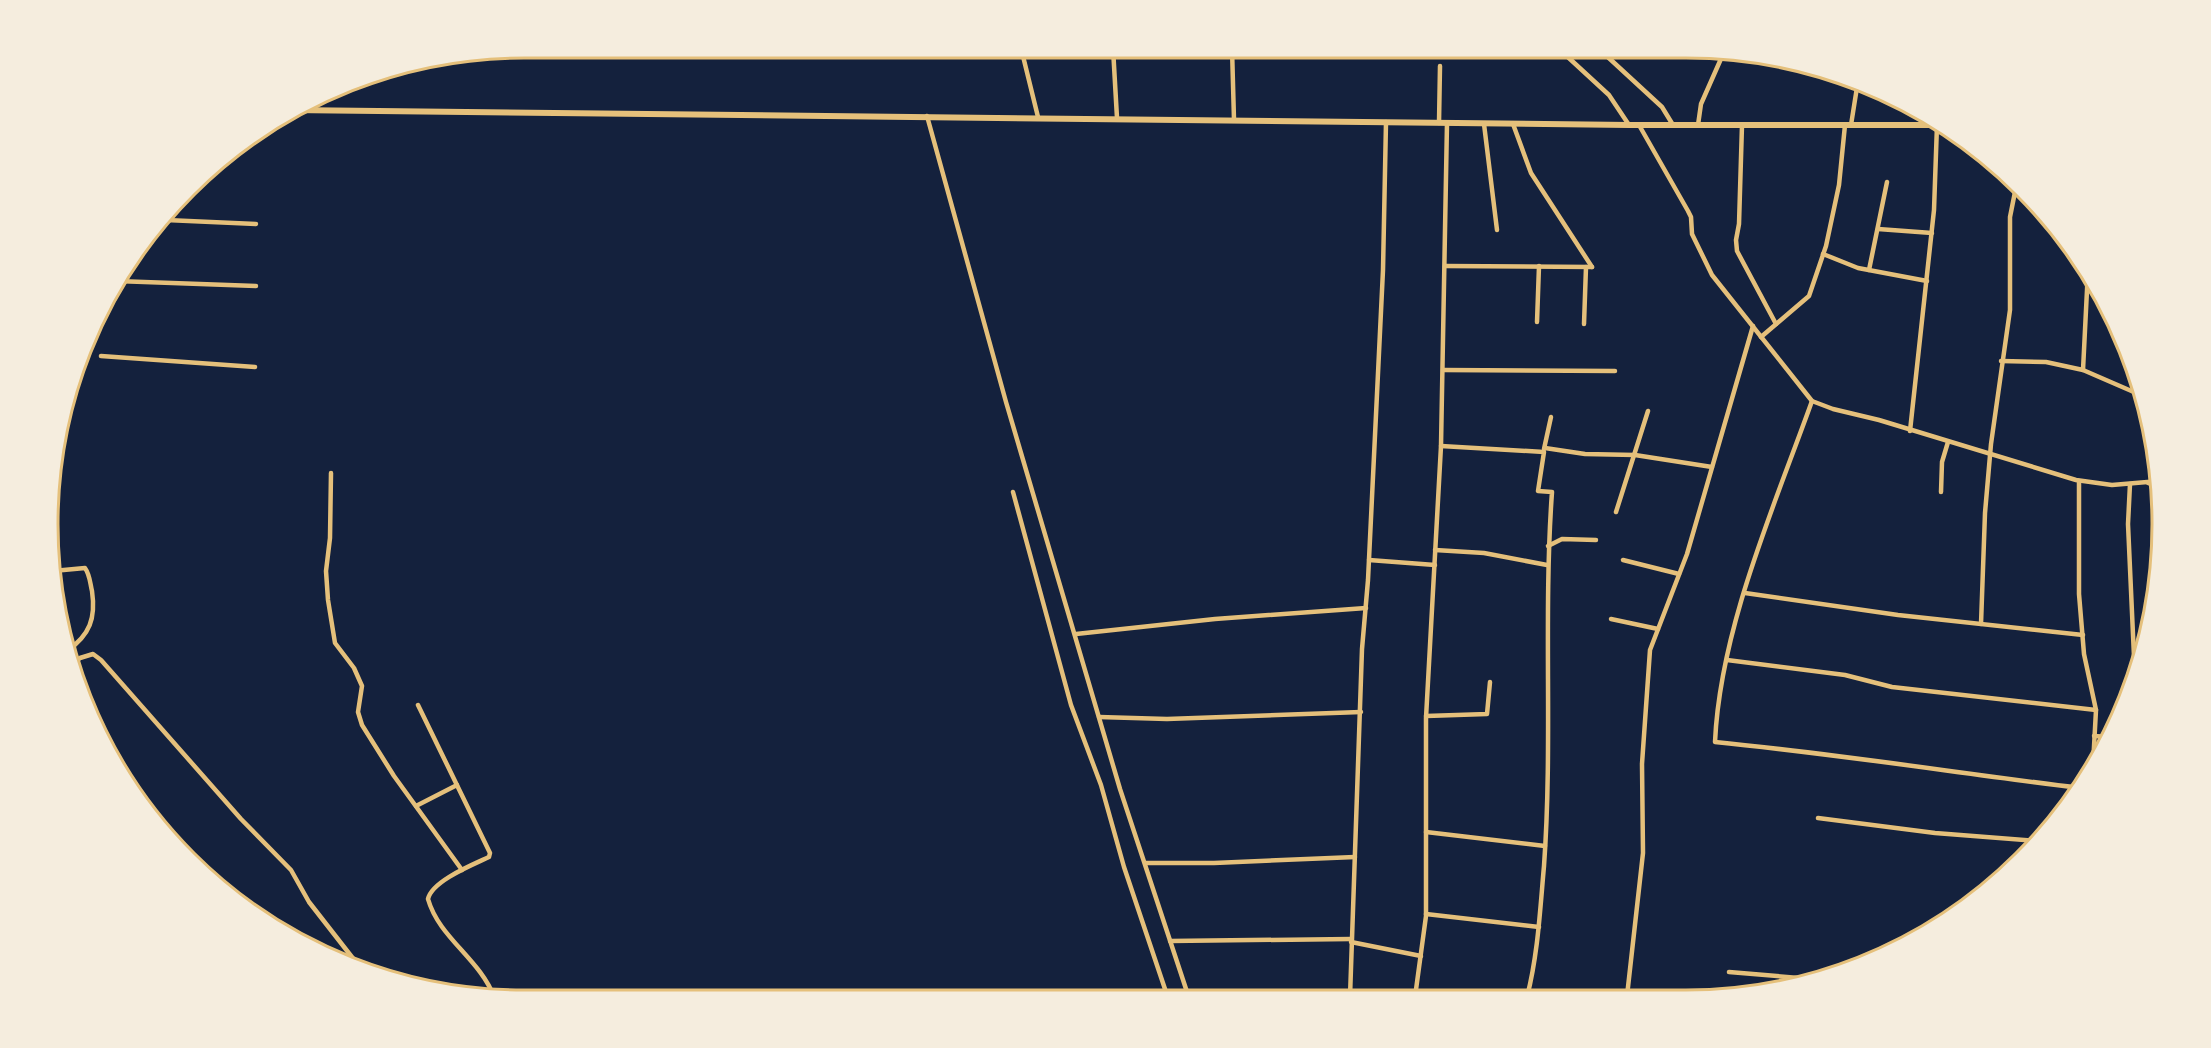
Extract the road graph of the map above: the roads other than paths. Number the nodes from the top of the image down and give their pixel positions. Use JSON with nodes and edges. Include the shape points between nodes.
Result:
{"nodes":[{"id":1,"x":1023,"y":58,"type":"edge"},
{"id":2,"x":1114,"y":58,"type":"edge"},
{"id":3,"x":1232,"y":58,"type":"edge"},
{"id":4,"x":1569,"y":58,"type":"edge"},
{"id":5,"x":1609,"y":58,"type":"edge"},
{"id":6,"x":1721,"y":59,"type":"edge"},
{"id":7,"x":1440,"y":66,"type":"dead end"},
{"id":8,"x":1856,"y":90,"type":"edge"},
{"id":9,"x":312,"y":110,"type":"edge"},
{"id":10,"x":927,"y":116,"type":"junction"},
{"id":11,"x":1038,"y":117,"type":"junction"},
{"id":12,"x":1117,"y":118,"type":"junction"},
{"id":13,"x":1234,"y":120,"type":"junction"},
{"id":14,"x":1386,"y":122,"type":"junction"},
{"id":15,"x":1443,"y":123,"type":"junction"},
{"id":16,"x":1484,"y":124,"type":"junction"},
{"id":17,"x":1513,"y":124,"type":"junction"},
{"id":18,"x":1629,"y":125,"type":"junction"},
{"id":19,"x":1639,"y":125,"type":"junction"},
{"id":20,"x":1673,"y":125,"type":"junction"},
{"id":21,"x":1698,"y":125,"type":"junction"},
{"id":22,"x":1742,"y":125,"type":"junction"},
{"id":23,"x":1848,"y":125,"type":"junction"},
{"id":24,"x":1922,"y":125,"type":"joint"},
{"id":25,"x":1926,"y":125,"type":"edge"},
{"id":26,"x":1937,"y":131,"type":"edge"},
{"id":27,"x":1887,"y":182,"type":"dead end"},
{"id":28,"x":2015,"y":194,"type":"edge"},
{"id":29,"x":171,"y":220,"type":"edge"},
{"id":30,"x":256,"y":224,"type":"dead end"},
{"id":31,"x":1878,"y":229,"type":"junction"},
{"id":32,"x":1497,"y":230,"type":"dead end"},
{"id":33,"x":1932,"y":234,"type":"junction"},
{"id":34,"x":1823,"y":254,"type":"junction"},
{"id":35,"x":1444,"y":266,"type":"junction"},
{"id":36,"x":1539,"y":266,"type":"junction"},
{"id":37,"x":1586,"y":267,"type":"junction"},
{"id":38,"x":1869,"y":270,"type":"junction"},
{"id":39,"x":127,"y":281,"type":"edge"},
{"id":40,"x":1927,"y":281,"type":"junction"},
{"id":41,"x":256,"y":286,"type":"dead end"},
{"id":42,"x":2087,"y":286,"type":"edge"},
{"id":43,"x":1536,"y":322,"type":"dead end"},
{"id":44,"x":1584,"y":324,"type":"dead end"},
{"id":45,"x":1753,"y":326,"type":"junction"},
{"id":46,"x":1775,"y":326,"type":"junction"},
{"id":47,"x":1762,"y":336,"type":"junction"},
{"id":48,"x":101,"y":356,"type":"dead end"},
{"id":49,"x":2001,"y":361,"type":"junction"},
{"id":50,"x":255,"y":368,"type":"dead end"},
{"id":51,"x":1443,"y":370,"type":"junction"},
{"id":52,"x":2083,"y":370,"type":"junction"},
{"id":53,"x":1615,"y":371,"type":"dead end"},
{"id":54,"x":2133,"y":392,"type":"edge"},
{"id":55,"x":1812,"y":401,"type":"junction"},
{"id":56,"x":1648,"y":411,"type":"dead end"},
{"id":57,"x":1551,"y":417,"type":"dead end"},
{"id":58,"x":1910,"y":431,"type":"junction"},
{"id":59,"x":1948,"y":442,"type":"junction"},
{"id":60,"x":1442,"y":446,"type":"junction"},
{"id":61,"x":1544,"y":450,"type":"junction"},
{"id":62,"x":1635,"y":455,"type":"junction"},
{"id":63,"x":1990,"y":455,"type":"junction"},
{"id":64,"x":1713,"y":467,"type":"junction"},
{"id":65,"x":331,"y":472,"type":"dead end"},
{"id":66,"x":2079,"y":481,"type":"junction"},
{"id":67,"x":2151,"y":482,"type":"edge"},
{"id":68,"x":2147,"y":483,"type":"junction"},
{"id":69,"x":2130,"y":484,"type":"junction"},
{"id":70,"x":2151,"y":484,"type":"edge"},
{"id":71,"x":1012,"y":492,"type":"dead end"},
{"id":72,"x":1941,"y":492,"type":"dead end"},
{"id":73,"x":1616,"y":512,"type":"dead end"},
{"id":74,"x":1596,"y":540,"type":"dead end"},
{"id":75,"x":1548,"y":546,"type":"junction"},
{"id":76,"x":1435,"y":550,"type":"junction"},
{"id":77,"x":1369,"y":560,"type":"junction"},
{"id":78,"x":1623,"y":560,"type":"dead end"},
{"id":79,"x":1435,"y":564,"type":"junction"},
{"id":80,"x":1547,"y":566,"type":"junction"},
{"id":81,"x":61,"y":570,"type":"edge"},
{"id":82,"x":1679,"y":574,"type":"junction"},
{"id":83,"x":1744,"y":593,"type":"junction"},
{"id":84,"x":1366,"y":608,"type":"junction"},
{"id":85,"x":1611,"y":619,"type":"dead end"},
{"id":86,"x":1981,"y":624,"type":"junction"},
{"id":87,"x":1658,"y":629,"type":"junction"},
{"id":88,"x":1076,"y":634,"type":"junction"},
{"id":89,"x":2083,"y":635,"type":"junction"},
{"id":90,"x":75,"y":646,"type":"edge"},
{"id":91,"x":2134,"y":654,"type":"edge"},
{"id":92,"x":1727,"y":660,"type":"junction"},
{"id":93,"x":79,"y":661,"type":"edge"},
{"id":94,"x":1490,"y":682,"type":"dead end"},
{"id":95,"x":418,"y":705,"type":"dead end"},
{"id":96,"x":2096,"y":710,"type":"junction"},
{"id":97,"x":1361,"y":712,"type":"junction"},
{"id":98,"x":1426,"y":716,"type":"junction"},
{"id":99,"x":1100,"y":717,"type":"junction"},
{"id":100,"x":2094,"y":736,"type":"junction"},
{"id":101,"x":2101,"y":736,"type":"edge"},
{"id":102,"x":2094,"y":750,"type":"edge"},
{"id":103,"x":458,"y":785,"type":"junction"},
{"id":104,"x":2071,"y":787,"type":"edge"},
{"id":105,"x":416,"y":806,"type":"junction"},
{"id":106,"x":1818,"y":818,"type":"dead end"},
{"id":107,"x":1426,"y":832,"type":"junction"},
{"id":108,"x":2028,"y":840,"type":"edge"},
{"id":109,"x":1545,"y":846,"type":"junction"},
{"id":110,"x":1355,"y":856,"type":"junction"},
{"id":111,"x":1146,"y":863,"type":"junction"},
{"id":112,"x":462,"y":870,"type":"junction"},
{"id":113,"x":1426,"y":914,"type":"junction"},
{"id":114,"x":1539,"y":927,"type":"junction"},
{"id":115,"x":1351,"y":940,"type":"junction"},
{"id":116,"x":1170,"y":941,"type":"junction"},
{"id":117,"x":351,"y":956,"type":"edge"},
{"id":118,"x":1421,"y":956,"type":"junction"},
{"id":119,"x":1729,"y":972,"type":"dead end"},
{"id":120,"x":1793,"y":977,"type":"edge"},
{"id":121,"x":489,"y":989,"type":"edge"},
{"id":122,"x":1165,"y":990,"type":"edge"},
{"id":123,"x":1186,"y":990,"type":"edge"},
{"id":124,"x":1350,"y":990,"type":"edge"},
{"id":125,"x":1417,"y":990,"type":"edge"},
{"id":126,"x":1529,"y":990,"type":"edge"},
{"id":127,"x":1628,"y":990,"type":"edge"}],
"edges":[{"from":1,"to":11,"type":"street"},
{"from":2,"to":12,"type":"street"},
{"from":3,"to":13,"type":"street"},
{"from":4,"to":18,"type":"street","via":[[1608,95]]},
{"from":5,"to":20,"type":"street","via":[[1662,107]]},
{"from":6,"to":21,"type":"street","via":[[1701,104]]},
{"from":7,"to":15,"type":"street"},
{"from":8,"to":23,"type":"street"},
{"from":9,"to":10,"type":"main road"},
{"from":10,"to":11,"type":"main road"},
{"from":10,"to":88,"type":"street","via":[[1006,402]]},
{"from":11,"to":12,"type":"main road"},
{"from":12,"to":13,"type":"main road"},
{"from":13,"to":14,"type":"main road"},
{"from":14,"to":15,"type":"main road"},
{"from":14,"to":77,"type":"street"},
{"from":15,"to":16,"type":"main road"},
{"from":15,"to":35,"type":"street"},
{"from":16,"to":17,"type":"main road"},
{"from":16,"to":32,"type":"street"},
{"from":17,"to":18,"type":"main road"},
{"from":17,"to":37,"type":"street","via":[[1531,173],[1592,267]]},
{"from":18,"to":19,"type":"main road"},
{"from":19,"to":20,"type":"main road"},
{"from":19,"to":45,"type":"street","via":[[1692,217],[1692,234],[1707,268]]},
{"from":20,"to":21,"type":"main road"},
{"from":21,"to":22,"type":"main road"},
{"from":22,"to":23,"type":"main road"},
{"from":22,"to":46,"type":"street","via":[[1736,240],[1744,265]]},
{"from":23,"to":24,"type":"main road"},
{"from":23,"to":34,"type":"street"},
{"from":24,"to":25,"type":"main road"},
{"from":26,"to":33,"type":"street"},
{"from":27,"to":31,"type":"street"},
{"from":28,"to":49,"type":"street","via":[[2010,217],[2010,310]]},
{"from":29,"to":30,"type":"street"},
{"from":31,"to":33,"type":"street"},
{"from":31,"to":38,"type":"street"},
{"from":33,"to":40,"type":"street"},
{"from":34,"to":38,"type":"street"},
{"from":34,"to":46,"type":"street","via":[[1809,297]]},
{"from":35,"to":36,"type":"street"},
{"from":35,"to":51,"type":"street"},
{"from":36,"to":37,"type":"street"},
{"from":36,"to":43,"type":"street"},
{"from":37,"to":44,"type":"street"},
{"from":38,"to":40,"type":"street"},
{"from":39,"to":41,"type":"street"},
{"from":40,"to":58,"type":"street"},
{"from":42,"to":52,"type":"street"},
{"from":45,"to":47,"type":"street"},
{"from":45,"to":64,"type":"street"},
{"from":46,"to":47,"type":"street"},
{"from":47,"to":55,"type":"street"},
{"from":48,"to":50,"type":"street"},
{"from":49,"to":52,"type":"street","via":[[2046,362]]},
{"from":49,"to":63,"type":"street"},
{"from":51,"to":53,"type":"street"},
{"from":51,"to":60,"type":"street"},
{"from":52,"to":54,"type":"street"},
{"from":55,"to":58,"type":"street"},
{"from":55,"to":83,"type":"street"},
{"from":56,"to":62,"type":"street"},
{"from":57,"to":61,"type":"street"},
{"from":58,"to":59,"type":"street"},
{"from":59,"to":63,"type":"street"},
{"from":59,"to":72,"type":"street","via":[[1942,462]]},
{"from":60,"to":61,"type":"street"},
{"from":60,"to":76,"type":"street"},
{"from":61,"to":62,"type":"street"},
{"from":61,"to":75,"type":"street","via":[[1538,490],[1552,492]]},
{"from":62,"to":64,"type":"street"},
{"from":62,"to":73,"type":"street"},
{"from":63,"to":66,"type":"street"},
{"from":63,"to":86,"type":"street"},
{"from":64,"to":82,"type":"street"},
{"from":65,"to":105,"type":"street","via":[[326,571],[333,636],[362,686],[358,712],[362,724]]},
{"from":66,"to":69,"type":"street"},
{"from":66,"to":89,"type":"street"},
{"from":67,"to":68,"type":"street"},
{"from":68,"to":69,"type":"street"},
{"from":68,"to":70,"type":"street"},
{"from":69,"to":91,"type":"street"},
{"from":71,"to":122,"type":"street","via":[[1071,705],[1101,785],[1127,878]]},
{"from":74,"to":75,"type":"street","via":[[1562,539]]},
{"from":75,"to":80,"type":"street"},
{"from":76,"to":79,"type":"street"},
{"from":76,"to":80,"type":"street","via":[[1484,553]]},
{"from":77,"to":79,"type":"street"},
{"from":77,"to":84,"type":"street"},
{"from":78,"to":82,"type":"street"},
{"from":79,"to":98,"type":"street"},
{"from":80,"to":109,"type":"street","via":[[1549,720]]},
{"from":81,"to":90,"type":"street","via":[[85,568],[90,578],[91,625]]},
{"from":82,"to":87,"type":"street"},
{"from":83,"to":86,"type":"street"},
{"from":83,"to":92,"type":"street"},
{"from":84,"to":88,"type":"street"},
{"from":84,"to":97,"type":"street"},
{"from":85,"to":87,"type":"street"},
{"from":86,"to":89,"type":"street"},
{"from":87,"to":127,"type":"street","via":[[1650,650],[1646,689],[1643,853]]},
{"from":88,"to":99,"type":"street"},
{"from":89,"to":96,"type":"street"},
{"from":92,"to":96,"type":"street","via":[[1845,675],[1892,687]]},
{"from":92,"to":104,"type":"street","via":[[1716,711],[1715,742]]},
{"from":93,"to":117,"type":"street","via":[[93,654],[101,660],[291,870],[309,902]]},
{"from":94,"to":98,"type":"street","via":[[1487,714]]},
{"from":95,"to":103,"type":"street"},
{"from":96,"to":100,"type":"street"},
{"from":97,"to":99,"type":"street","via":[[1167,719]]},
{"from":97,"to":110,"type":"street"},
{"from":98,"to":107,"type":"street"},
{"from":99,"to":111,"type":"street"},
{"from":100,"to":101,"type":"street"},
{"from":100,"to":102,"type":"street"},
{"from":103,"to":105,"type":"street"},
{"from":103,"to":112,"type":"street","via":[[490,853]]},
{"from":105,"to":112,"type":"street"},
{"from":106,"to":108,"type":"street"},
{"from":107,"to":109,"type":"street"},
{"from":107,"to":113,"type":"street"},
{"from":109,"to":114,"type":"street"},
{"from":110,"to":111,"type":"street"},
{"from":110,"to":115,"type":"street"},
{"from":111,"to":116,"type":"street"},
{"from":112,"to":121,"type":"street","via":[[433,890],[428,899],[433,914],[475,964]]},
{"from":113,"to":114,"type":"street"},
{"from":113,"to":118,"type":"street"},
{"from":114,"to":126,"type":"street"},
{"from":115,"to":116,"type":"street"},
{"from":115,"to":118,"type":"street"},
{"from":115,"to":124,"type":"street"},
{"from":116,"to":123,"type":"street"},
{"from":118,"to":125,"type":"street"},
{"from":119,"to":120,"type":"street"}]}
